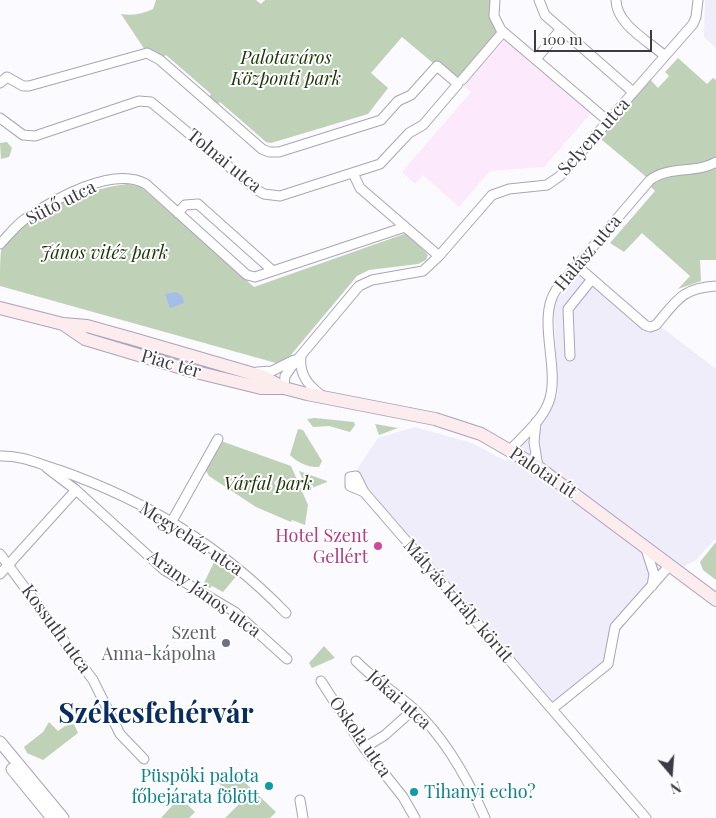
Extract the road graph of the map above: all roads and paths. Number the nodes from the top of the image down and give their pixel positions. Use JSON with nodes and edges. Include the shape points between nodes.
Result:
{"nodes":[{"id":1,"x":494,"y":0,"type":"edge"},
{"id":2,"x":539,"y":0,"type":"edge"},
{"id":3,"x":616,"y":0,"type":"edge"},
{"id":4,"x":698,"y":0,"type":"edge"},
{"id":5,"x":562,"y":29,"type":"junction"},
{"id":6,"x":503,"y":32,"type":"junction"},
{"id":7,"x":665,"y":56,"type":"junction"},
{"id":8,"x":536,"y":59,"type":"junction"},
{"id":9,"x":460,"y":82,"type":"junction"},
{"id":10,"x":0,"y":83,"type":"edge"},
{"id":11,"x":634,"y":92,"type":"junction"},
{"id":12,"x":0,"y":118,"type":"edge"},
{"id":13,"x":608,"y":121,"type":"junction"},
{"id":14,"x":716,"y":162,"type":"edge"},
{"id":15,"x":353,"y":174,"type":"junction"},
{"id":16,"x":178,"y":213,"type":"junction"},
{"id":17,"x":405,"y":227,"type":"junction"},
{"id":18,"x":0,"y":244,"type":"edge"},
{"id":19,"x":439,"y":256,"type":"junction"},
{"id":20,"x":577,"y":266,"type":"junction"},
{"id":21,"x":274,"y":271,"type":"junction"},
{"id":22,"x":592,"y":279,"type":"junction"},
{"id":23,"x":716,"y":286,"type":"edge"},
{"id":24,"x":0,"y":308,"type":"edge"},
{"id":25,"x":63,"y":324,"type":"junction"},
{"id":26,"x":301,"y":356,"type":"junction"},
{"id":27,"x":570,"y":356,"type":"dead end"},
{"id":28,"x":247,"y":372,"type":"junction"},
{"id":29,"x":284,"y":388,"type":"junction"},
{"id":30,"x":324,"y":398,"type":"junction"},
{"id":31,"x":345,"y":401,"type":"joint"},
{"id":32,"x":536,"y":422,"type":"junction"},
{"id":33,"x":218,"y":439,"type":"dead end"},
{"id":34,"x":510,"y":450,"type":"junction"},
{"id":35,"x":0,"y":456,"type":"edge"},
{"id":36,"x":43,"y":465,"type":"junction"},
{"id":37,"x":538,"y":467,"type":"junction"},
{"id":38,"x":76,"y":490,"type":"junction"},
{"id":39,"x":364,"y":492,"type":"dead end"},
{"id":40,"x":172,"y":521,"type":"junction"},
{"id":41,"x":645,"y":546,"type":"junction"},
{"id":42,"x":0,"y":554,"type":"edge"},
{"id":43,"x":10,"y":565,"type":"junction"},
{"id":44,"x":670,"y":565,"type":"junction"},
{"id":45,"x":0,"y":574,"type":"edge"},
{"id":46,"x":652,"y":586,"type":"junction"},
{"id":47,"x":716,"y":600,"type":"edge"},
{"id":48,"x":286,"y":613,"type":"dead end"},
{"id":49,"x":287,"y":659,"type":"dead end"},
{"id":50,"x":356,"y":661,"type":"dead end"},
{"id":51,"x":321,"y":681,"type":"dead end"},
{"id":52,"x":414,"y":709,"type":"junction"},
{"id":53,"x":552,"y":709,"type":"junction"},
{"id":54,"x":0,"y":742,"type":"edge"},
{"id":55,"x":364,"y":748,"type":"junction"},
{"id":56,"x":0,"y":754,"type":"edge"},
{"id":57,"x":144,"y":759,"type":"dead end"},
{"id":58,"x":300,"y":800,"type":"dead end"},
{"id":59,"x":52,"y":818,"type":"edge"},
{"id":60,"x":63,"y":818,"type":"edge"},
{"id":61,"x":303,"y":818,"type":"edge"},
{"id":62,"x":415,"y":818,"type":"edge"},
{"id":63,"x":485,"y":818,"type":"edge"},
{"id":64,"x":646,"y":818,"type":"edge"}],
"edges":[{"from":1,"to":6,"type":"street","via":[[494,16]]},
{"from":2,"to":5,"type":"street","via":[[542,10]]},
{"from":3,"to":7,"type":"street","via":[[616,9],[622,19]]},
{"from":4,"to":7,"type":"street","name":"Selyem utca","via":[[695,20]]},
{"from":5,"to":8,"type":"street"},
{"from":5,"to":11,"type":"street"},
{"from":6,"to":8,"type":"street"},
{"from":6,"to":9,"type":"street","name":"Tolnai utca"},
{"from":7,"to":11,"type":"street","name":"Selyem utca"},
{"from":8,"to":13,"type":"street"},
{"from":9,"to":10,"type":"street","via":[[437,66],[410,95],[398,101],[376,122],[278,152],[262,149],[160,60],[147,53],[29,86],[7,78]]},
{"from":9,"to":15,"type":"street","name":"Tolnai utca","via":[[423,125],[409,133],[383,162]]},
{"from":11,"to":13,"type":"street","name":"Selyem utca"},
{"from":12,"to":15,"type":"street","name":"Tolnai utca","via":[[23,135],[34,136],[139,102],[151,102],[264,194],[280,196]]},
{"from":13,"to":19,"type":"street","name":"Selyem utca","via":[[554,181],[492,195]]},
{"from":14,"to":20,"type":"street","name":"Halász utca","via":[[656,175]]},
{"from":15,"to":17,"type":"street","via":[[360,188]]},
{"from":16,"to":18,"type":"street","name":"Sütő utca","via":[[146,184],[130,177],[120,178],[83,188],[58,200],[24,220]]},
{"from":16,"to":21,"type":"street","name":"Sütő utca","via":[[247,275],[255,277]]},
{"from":16,"to":21,"type":"street","via":[[185,204],[198,204]]},
{"from":17,"to":19,"type":"street"},
{"from":17,"to":21,"type":"street","name":"Sütő utca"},
{"from":19,"to":26,"type":"street","name":"Selyem utca","via":[[419,273],[379,278],[359,286]]},
{"from":20,"to":22,"type":"street"},
{"from":20,"to":32,"type":"street","name":"Halász utca","via":[[550,301],[552,391],[549,403]]},
{"from":22,"to":23,"type":"street","via":[[650,327],[694,288]]},
{"from":22,"to":27,"type":"street","name":"Halász utca","via":[[568,309]]},
{"from":24,"to":25,"type":"main road","name":"Piac tér"},
{"from":25,"to":28,"type":"main road","name":"Piac tér","via":[[87,326]]},
{"from":25,"to":29,"type":"main road","name":"Piac tér","via":[[85,339],[192,371],[261,388]]},
{"from":26,"to":28,"type":"street","name":"Selyem utca","via":[[272,371]]},
{"from":26,"to":29,"type":"street","name":"Selyem utca","via":[[285,376]]},
{"from":26,"to":30,"type":"street","via":[[305,379]]},
{"from":28,"to":29,"type":"main road","name":"Piac tér"},
{"from":29,"to":30,"type":"main road","name":"Piac tér"},
{"from":30,"to":31,"type":"main road","name":"Piac tér"},
{"from":31,"to":34,"type":"main road","name":"Palotai út","via":[[454,424]]},
{"from":32,"to":34,"type":"street","name":"Halász utca"},
{"from":32,"to":37,"type":"street","via":[[534,442]]},
{"from":33,"to":40,"type":"street"},
{"from":34,"to":37,"type":"main road","name":"Palotai út"},
{"from":35,"to":36,"type":"street","name":"Megyeház utca","via":[[24,457]]},
{"from":36,"to":38,"type":"street","name":"Arany János utca"},
{"from":36,"to":40,"type":"street","name":"Megyeház utca","via":[[114,490]]},
{"from":37,"to":41,"type":"main road","name":"Palotai út"},
{"from":38,"to":43,"type":"street"},
{"from":38,"to":49,"type":"street","name":"Arany János utca","via":[[164,570],[234,612]]},
{"from":39,"to":53,"type":"street","name":"Mátyás király körút"},
{"from":40,"to":48,"type":"street","name":"Megyeház utca","via":[[234,564]]},
{"from":41,"to":44,"type":"main road","name":"Palotai út"},
{"from":41,"to":46,"type":"street","via":[[654,574]]},
{"from":42,"to":43,"type":"street","name":"Kossuth utca"},
{"from":43,"to":45,"type":"street"},
{"from":43,"to":57,"type":"street","name":"Kossuth utca","via":[[96,680],[120,734]]},
{"from":44,"to":46,"type":"street"},
{"from":44,"to":47,"type":"main road","name":"Palotai út"},
{"from":46,"to":53,"type":"street","via":[[613,632],[608,664]]},
{"from":50,"to":52,"type":"street","name":"Jókai utca","via":[[373,679]]},
{"from":51,"to":55,"type":"street","name":"Oskola utca"},
{"from":52,"to":55,"type":"street","via":[[385,735]]},
{"from":52,"to":63,"type":"street","name":"Jókai utca","via":[[452,757]]},
{"from":53,"to":64,"type":"street","name":"Mátyás király körút"},
{"from":54,"to":60,"type":"street"},
{"from":55,"to":62,"type":"street","name":"Oskola utca","via":[[404,797]]},
{"from":56,"to":59,"type":"street"},
{"from":58,"to":61,"type":"street"}]}
